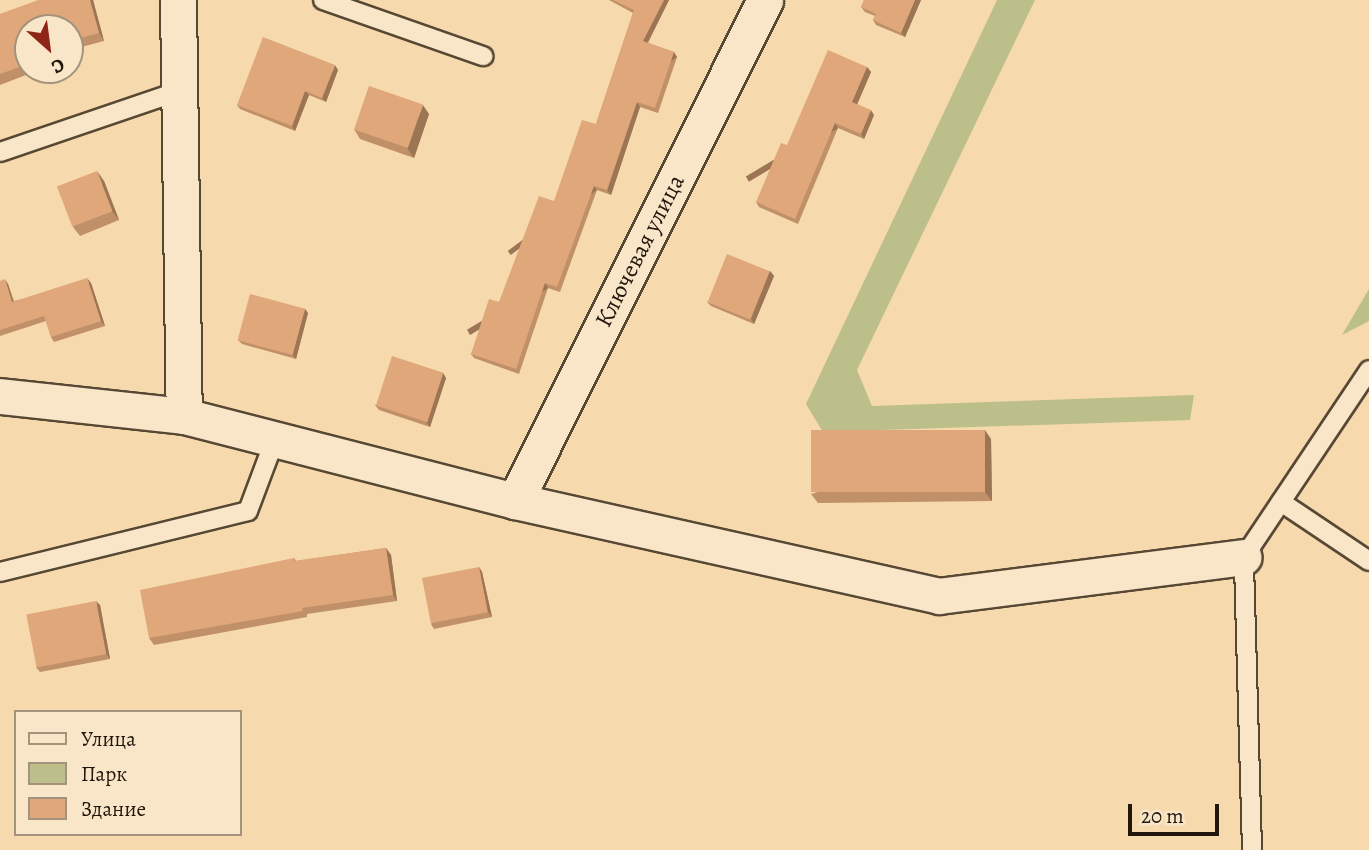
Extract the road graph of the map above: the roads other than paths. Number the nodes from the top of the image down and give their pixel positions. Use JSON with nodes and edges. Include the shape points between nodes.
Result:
{"nodes":[{"id":1,"x":178,"y":0,"type":"edge"},
{"id":2,"x":323,"y":0,"type":"edge"},
{"id":3,"x":765,"y":0,"type":"edge"},
{"id":4,"x":483,"y":56,"type":"dead end"},
{"id":5,"x":179,"y":91,"type":"junction"},
{"id":6,"x":0,"y":152,"type":"edge"},
{"id":7,"x":1369,"y":370,"type":"edge"},
{"id":8,"x":0,"y":396,"type":"edge"},
{"id":9,"x":184,"y":416,"type":"junction"},
{"id":10,"x":275,"y":439,"type":"junction"},
{"id":11,"x":515,"y":501,"type":"junction"},
{"id":12,"x":1281,"y":502,"type":"junction"},
{"id":13,"x":1244,"y":558,"type":"junction"},
{"id":14,"x":1369,"y":561,"type":"edge"},
{"id":15,"x":0,"y":572,"type":"edge"},
{"id":16,"x":1252,"y":850,"type":"edge"}],
"edges":[{"from":1,"to":5,"type":"street"},
{"from":2,"to":4,"type":"lane"},
{"from":3,"to":11,"type":"street","name":"Ключевая улица"},
{"from":5,"to":6,"type":"lane"},
{"from":5,"to":9,"type":"street"},
{"from":7,"to":12,"type":"lane"},
{"from":8,"to":9,"type":"street"},
{"from":9,"to":10,"type":"street"},
{"from":10,"to":11,"type":"street"},
{"from":10,"to":15,"type":"lane","via":[[248,511]]},
{"from":11,"to":13,"type":"street","via":[[939,596]]},
{"from":12,"to":13,"type":"lane"},
{"from":12,"to":14,"type":"lane"},
{"from":13,"to":16,"type":"lane"}]}
